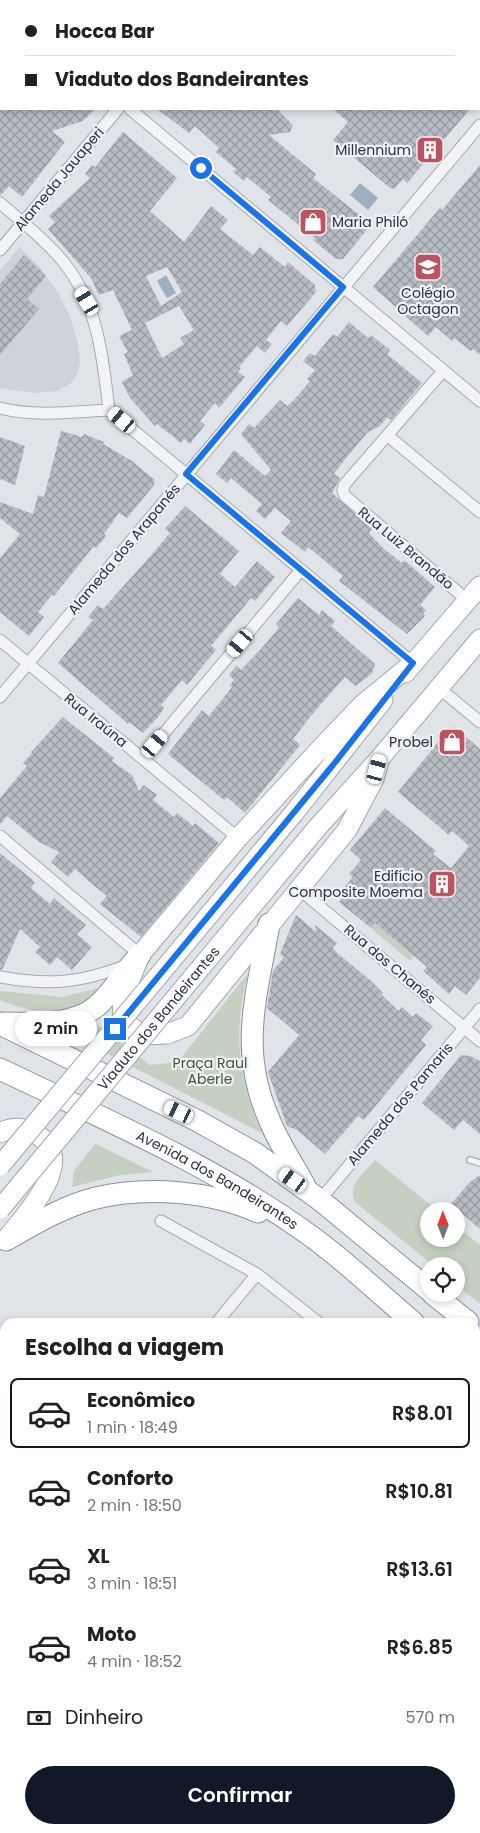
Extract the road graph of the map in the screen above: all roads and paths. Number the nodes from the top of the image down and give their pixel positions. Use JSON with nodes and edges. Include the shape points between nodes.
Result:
{"nodes":[{"id":1,"x":117,"y":110,"type":"edge"},
{"id":2,"x":131,"y":110,"type":"edge"},
{"id":3,"x":480,"y":125,"type":"edge"},
{"id":4,"x":0,"y":203,"type":"edge"},
{"id":5,"x":22,"y":222,"type":"junction"},
{"id":6,"x":0,"y":250,"type":"edge"},
{"id":7,"x":343,"y":287,"type":"junction"},
{"id":8,"x":443,"y":371,"type":"junction"},
{"id":9,"x":480,"y":401,"type":"edge"},
{"id":10,"x":0,"y":408,"type":"edge"},
{"id":11,"x":109,"y":410,"type":"junction"},
{"id":12,"x":388,"y":436,"type":"junction"},
{"id":13,"x":186,"y":474,"type":"junction"},
{"id":14,"x":480,"y":512,"type":"edge"},
{"id":15,"x":301,"y":570,"type":"junction"},
{"id":16,"x":480,"y":586,"type":"edge"},
{"id":17,"x":468,"y":600,"type":"junction"},
{"id":18,"x":0,"y":640,"type":"edge"},
{"id":19,"x":480,"y":640,"type":"edge"},
{"id":20,"x":413,"y":663,"type":"junction"},
{"id":21,"x":28,"y":664,"type":"junction"},
{"id":22,"x":439,"y":688,"type":"junction"},
{"id":23,"x":0,"y":697,"type":"edge"},
{"id":24,"x":480,"y":722,"type":"edge"},
{"id":25,"x":143,"y":758,"type":"junction"},
{"id":26,"x":380,"y":758,"type":"junction"},
{"id":27,"x":0,"y":836,"type":"edge"},
{"id":28,"x":238,"y":838,"type":"junction"},
{"id":29,"x":299,"y":889,"type":"junction"},
{"id":30,"x":269,"y":924,"type":"junction"},
{"id":31,"x":136,"y":959,"type":"junction"},
{"id":32,"x":0,"y":977,"type":"edge"},
{"id":33,"x":480,"y":1009,"type":"edge"},
{"id":34,"x":0,"y":1024,"type":"edge"},
{"id":35,"x":464,"y":1028,"type":"junction"},
{"id":36,"x":480,"y":1041,"type":"edge"},
{"id":37,"x":0,"y":1069,"type":"edge"},
{"id":38,"x":0,"y":1133,"type":"edge"},
{"id":39,"x":470,"y":1160,"type":"dead end"},
{"id":40,"x":480,"y":1163,"type":"edge"},
{"id":41,"x":0,"y":1166,"type":"edge"},
{"id":42,"x":313,"y":1194,"type":"junction"},
{"id":43,"x":0,"y":1209,"type":"edge"},
{"id":44,"x":161,"y":1221,"type":"dead end"},
{"id":45,"x":309,"y":1234,"type":"junction"},
{"id":46,"x":3,"y":1244,"type":"edge"},
{"id":47,"x":257,"y":1274,"type":"junction"},
{"id":48,"x":420,"y":1283,"type":"edge"},
{"id":49,"x":443,"y":1302,"type":"edge"},
{"id":50,"x":220,"y":1318,"type":"edge"},
{"id":51,"x":313,"y":1318,"type":"edge"},
{"id":52,"x":408,"y":1318,"type":"edge"},
{"id":53,"x":463,"y":1318,"type":"edge"}],
"edges":[{"from":1,"to":5,"type":"street","name":"Alameda Jauaperi"},
{"from":2,"to":7,"type":"street"},
{"from":3,"to":7,"type":"street","name":"Alameda dos Arapanés"},
{"from":4,"to":5,"type":"street"},
{"from":5,"to":6,"type":"street","name":"Alameda Jauaperi"},
{"from":5,"to":11,"type":"street","via":[[65,265],[87,301],[98,332]]},
{"from":7,"to":8,"type":"street"},
{"from":7,"to":13,"type":"street","name":"Alameda dos Arapanés"},
{"from":8,"to":9,"type":"street"},
{"from":8,"to":12,"type":"street"},
{"from":10,"to":11,"type":"street","via":[[45,414]]},
{"from":11,"to":13,"type":"street"},
{"from":12,"to":14,"type":"street"},
{"from":12,"to":17,"type":"street","name":"Rua Luiz Brandão","via":[[344,485],[345,496]]},
{"from":13,"to":15,"type":"street"},
{"from":13,"to":21,"type":"street","name":"Alameda dos Arapanés"},
{"from":15,"to":20,"type":"street"},
{"from":15,"to":25,"type":"street"},
{"from":16,"to":17,"type":"main road"},
{"from":17,"to":20,"type":"main road"},
{"from":18,"to":21,"type":"street","name":"Rua Iraúna"},
{"from":19,"to":22,"type":"main road","name":"Viaduto dos Bandeirantes"},
{"from":20,"to":28,"type":"main road","via":[[363,704]]},
{"from":20,"to":41,"type":"main road","name":"Viaduto dos Bandeirantes","bridge":true,"via":[[294,813]]},
{"from":21,"to":23,"type":"street","name":"Alameda dos Arapanés"},
{"from":21,"to":25,"type":"street","name":"Rua Iraúna"},
{"from":22,"to":24,"type":"street"},
{"from":22,"to":26,"type":"main road","name":"Viaduto dos Bandeirantes"},
{"from":25,"to":28,"type":"street","name":"Rua Iraúna"},
{"from":26,"to":29,"type":"main road","via":[[374,780],[347,830]]},
{"from":26,"to":43,"type":"main road","name":"Viaduto dos Bandeirantes","bridge":true,"via":[[316,829]]},
{"from":27,"to":31,"type":"street"},
{"from":28,"to":31,"type":"main road"},
{"from":29,"to":30,"type":"main road"},
{"from":29,"to":35,"type":"street","name":"Rua dos Chanés"},
{"from":30,"to":31,"type":"main road","via":[[188,1026],[167,1034],[144,1035],[123,1018],[122,1000]]},
{"from":30,"to":42,"type":"highway","via":[[252,1015],[254,1071],[269,1120]]},
{"from":31,"to":32,"type":"street","via":[[78,981],[41,983]]},
{"from":31,"to":34,"type":"highway","via":[[98,1006],[88,1012],[54,1022]]},
{"from":33,"to":35,"type":"street","name":"Alameda dos Pamaris"},
{"from":34,"to":42,"type":"highway","via":[[196,1120],[255,1153]]},
{"from":35,"to":36,"type":"street","name":"Rua dos Chanés"},
{"from":35,"to":42,"type":"street","name":"Alameda dos Pamaris"},
{"from":37,"to":45,"type":"highway","name":"Avenida dos Bandeirantes","via":[[154,1143],[236,1188]]},
{"from":38,"to":46,"type":"main road","via":[[7,1129],[30,1130],[43,1138],[53,1157],[46,1185]]},
{"from":39,"to":40,"type":"lane"},
{"from":42,"to":48,"type":"highway"},
{"from":44,"to":47,"type":"street"},
{"from":45,"to":46,"type":"highway","via":[[244,1205],[199,1194],[156,1193],[96,1198],[47,1217]]},
{"from":45,"to":52,"type":"highway","name":"Avenida dos Bandeirantes"},
{"from":47,"to":50,"type":"street"},
{"from":47,"to":51,"type":"street"},
{"from":49,"to":53,"type":"highway"}]}
